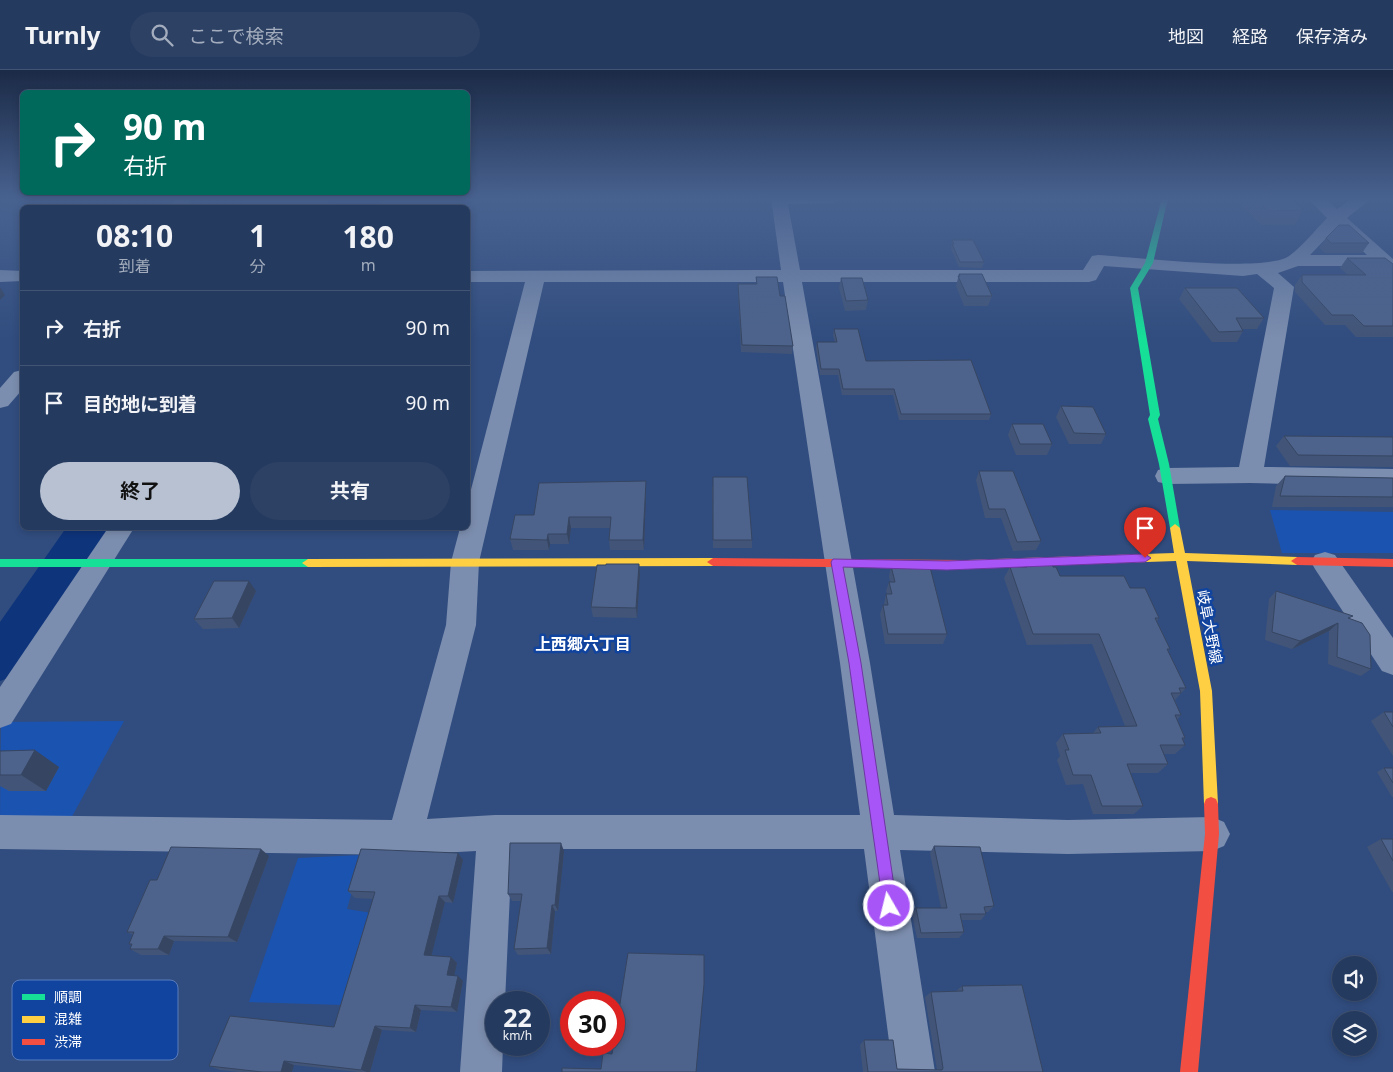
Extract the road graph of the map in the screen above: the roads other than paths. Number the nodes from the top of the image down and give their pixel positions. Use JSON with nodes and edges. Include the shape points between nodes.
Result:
{"nodes":[{"id":1,"x":787,"y":245,"type":"edge"},
{"id":2,"x":1153,"y":245,"type":"edge"},
{"id":3,"x":1309,"y":245,"type":"edge"},
{"id":4,"x":1367,"y":245,"type":"edge"},
{"id":5,"x":1294,"y":260,"type":"junction"},
{"id":6,"x":1149,"y":263,"type":"junction"},
{"id":7,"x":1390,"y":264,"type":"edge"},
{"id":8,"x":1262,"y":269,"type":"junction"},
{"id":9,"x":0,"y":276,"type":"edge"},
{"id":10,"x":20,"y":276,"type":"edge"},
{"id":11,"x":470,"y":276,"type":"edge"},
{"id":12,"x":536,"y":276,"type":"junction"},
{"id":13,"x":792,"y":276,"type":"junction"},
{"id":14,"x":20,"y":379,"type":"edge"},
{"id":15,"x":0,"y":401,"type":"edge"},
{"id":16,"x":1250,"y":475,"type":"junction"},
{"id":17,"x":1167,"y":476,"type":"junction"},
{"id":18,"x":1393,"y":478,"type":"edge"},
{"id":19,"x":119,"y":530,"type":"edge"},
{"id":20,"x":1180,"y":557,"type":"junction"},
{"id":21,"x":0,"y":562,"type":"edge"},
{"id":22,"x":93,"y":562,"type":"junction"},
{"id":23,"x":465,"y":562,"type":"junction"},
{"id":24,"x":837,"y":562,"type":"junction"},
{"id":25,"x":1325,"y":562,"type":"junction"},
{"id":26,"x":1393,"y":562,"type":"edge"},
{"id":27,"x":1393,"y":662,"type":"edge"},
{"id":28,"x":0,"y":714,"type":"edge"},
{"id":29,"x":0,"y":832,"type":"edge"},
{"id":30,"x":495,"y":832,"type":"junction"},
{"id":31,"x":878,"y":832,"type":"junction"},
{"id":32,"x":1212,"y":834,"type":"junction"},
{"id":33,"x":402,"y":838,"type":"junction"},
{"id":34,"x":481,"y":1072,"type":"edge"},
{"id":35,"x":914,"y":1072,"type":"edge"},
{"id":36,"x":1189,"y":1072,"type":"edge"}],
"edges":[{"from":1,"to":13,"type":"street"},
{"from":2,"to":6,"type":"street","name":"岐阜大野線"},
{"from":3,"to":5,"type":"street"},
{"from":4,"to":7,"type":"street"},
{"from":5,"to":7,"type":"street"},
{"from":5,"to":8,"type":"street","via":[[1279,267]]},
{"from":6,"to":8,"type":"street"},
{"from":6,"to":13,"type":"street","via":[[1098,260],[1090,276]]},
{"from":6,"to":17,"type":"street","name":"岐阜大野線","via":[[1134,288],[1155,415],[1153,419]]},
{"from":8,"to":16,"type":"street","via":[[1284,287]]},
{"from":9,"to":10,"type":"street"},
{"from":11,"to":12,"type":"street"},
{"from":12,"to":13,"type":"street"},
{"from":12,"to":23,"type":"street"},
{"from":13,"to":24,"type":"street"},
{"from":14,"to":15,"type":"street"},
{"from":16,"to":17,"type":"street"},
{"from":16,"to":18,"type":"street"},
{"from":17,"to":20,"type":"street","name":"岐阜大野線"},
{"from":19,"to":22,"type":"street"},
{"from":20,"to":24,"type":"street","via":[[947,565]]},
{"from":20,"to":25,"type":"street"},
{"from":20,"to":32,"type":"street","name":"岐阜大野線","via":[[1206,692]]},
{"from":21,"to":22,"type":"street"},
{"from":22,"to":23,"type":"street"},
{"from":22,"to":28,"type":"street"},
{"from":23,"to":24,"type":"street"},
{"from":23,"to":33,"type":"street","via":[[460,625],[413,808]]},
{"from":24,"to":31,"type":"street","via":[[855,663]]},
{"from":25,"to":26,"type":"street"},
{"from":25,"to":27,"type":"street"},
{"from":29,"to":33,"type":"street"},
{"from":30,"to":31,"type":"street"},
{"from":30,"to":33,"type":"street"},
{"from":30,"to":34,"type":"street"},
{"from":31,"to":32,"type":"street","via":[[1068,837]]},
{"from":31,"to":35,"type":"street"},
{"from":32,"to":36,"type":"street","name":"岐阜大野線"}]}
